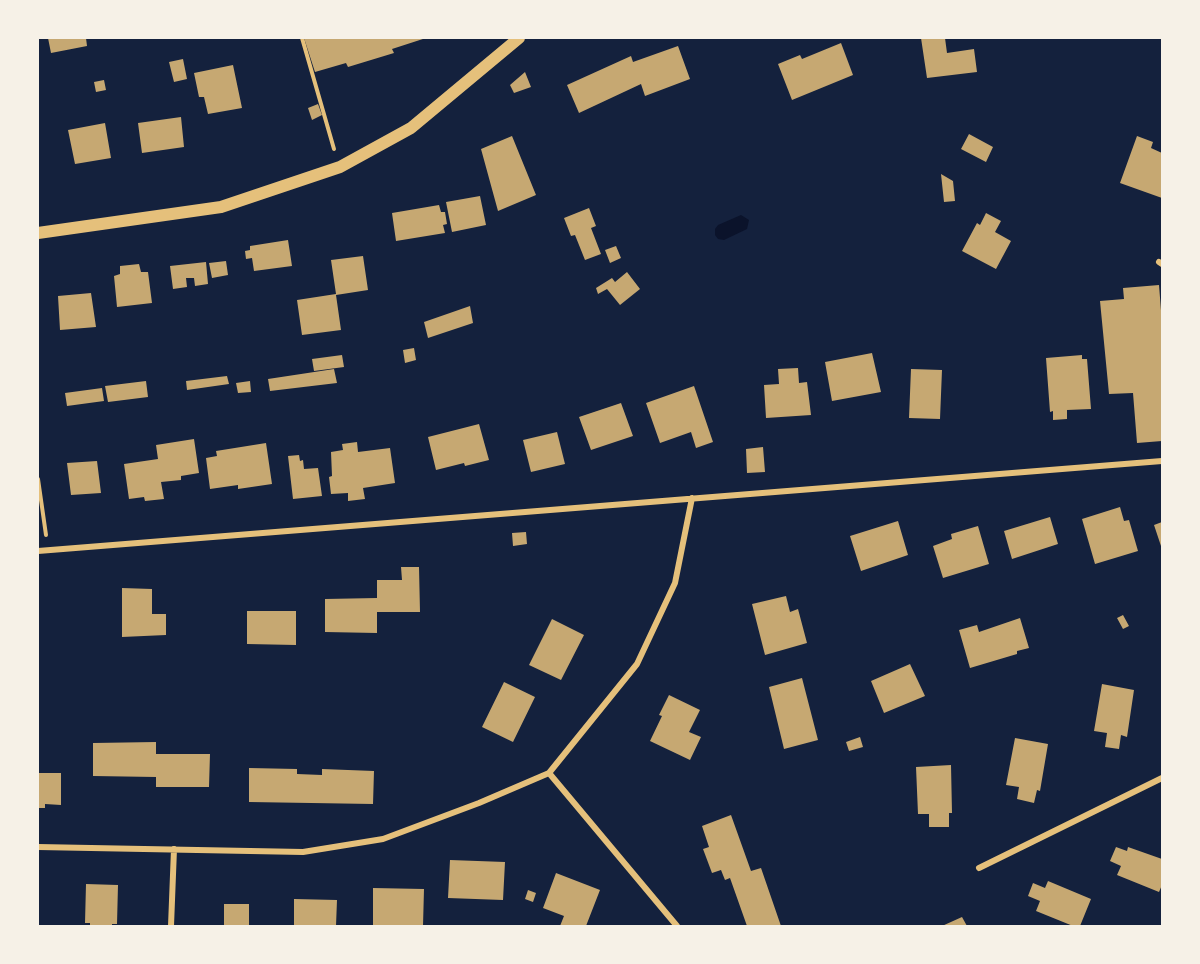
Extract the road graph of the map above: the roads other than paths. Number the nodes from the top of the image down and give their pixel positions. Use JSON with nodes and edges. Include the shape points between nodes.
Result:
{"nodes":[{"id":1,"x":519,"y":38,"type":"edge"},
{"id":2,"x":38,"y":233,"type":"edge"},
{"id":3,"x":1162,"y":461,"type":"edge"},
{"id":4,"x":692,"y":498,"type":"junction"},
{"id":5,"x":38,"y":551,"type":"edge"},
{"id":6,"x":549,"y":773,"type":"junction"},
{"id":7,"x":1162,"y":778,"type":"edge"},
{"id":8,"x":38,"y":847,"type":"edge"},
{"id":9,"x":174,"y":849,"type":"junction"},
{"id":10,"x":979,"y":868,"type":"dead end"},
{"id":11,"x":171,"y":927,"type":"edge"},
{"id":12,"x":677,"y":927,"type":"edge"}],
"edges":[{"from":1,"to":2,"type":"main road","via":[[411,128],[340,167],[221,207]]},
{"from":3,"to":4,"type":"street"},
{"from":4,"to":5,"type":"street"},
{"from":4,"to":6,"type":"street","via":[[675,583],[637,664]]},
{"from":6,"to":9,"type":"street","via":[[383,839],[303,852]]},
{"from":6,"to":12,"type":"street"},
{"from":7,"to":10,"type":"street"},
{"from":8,"to":9,"type":"street"},
{"from":9,"to":11,"type":"street"}]}
